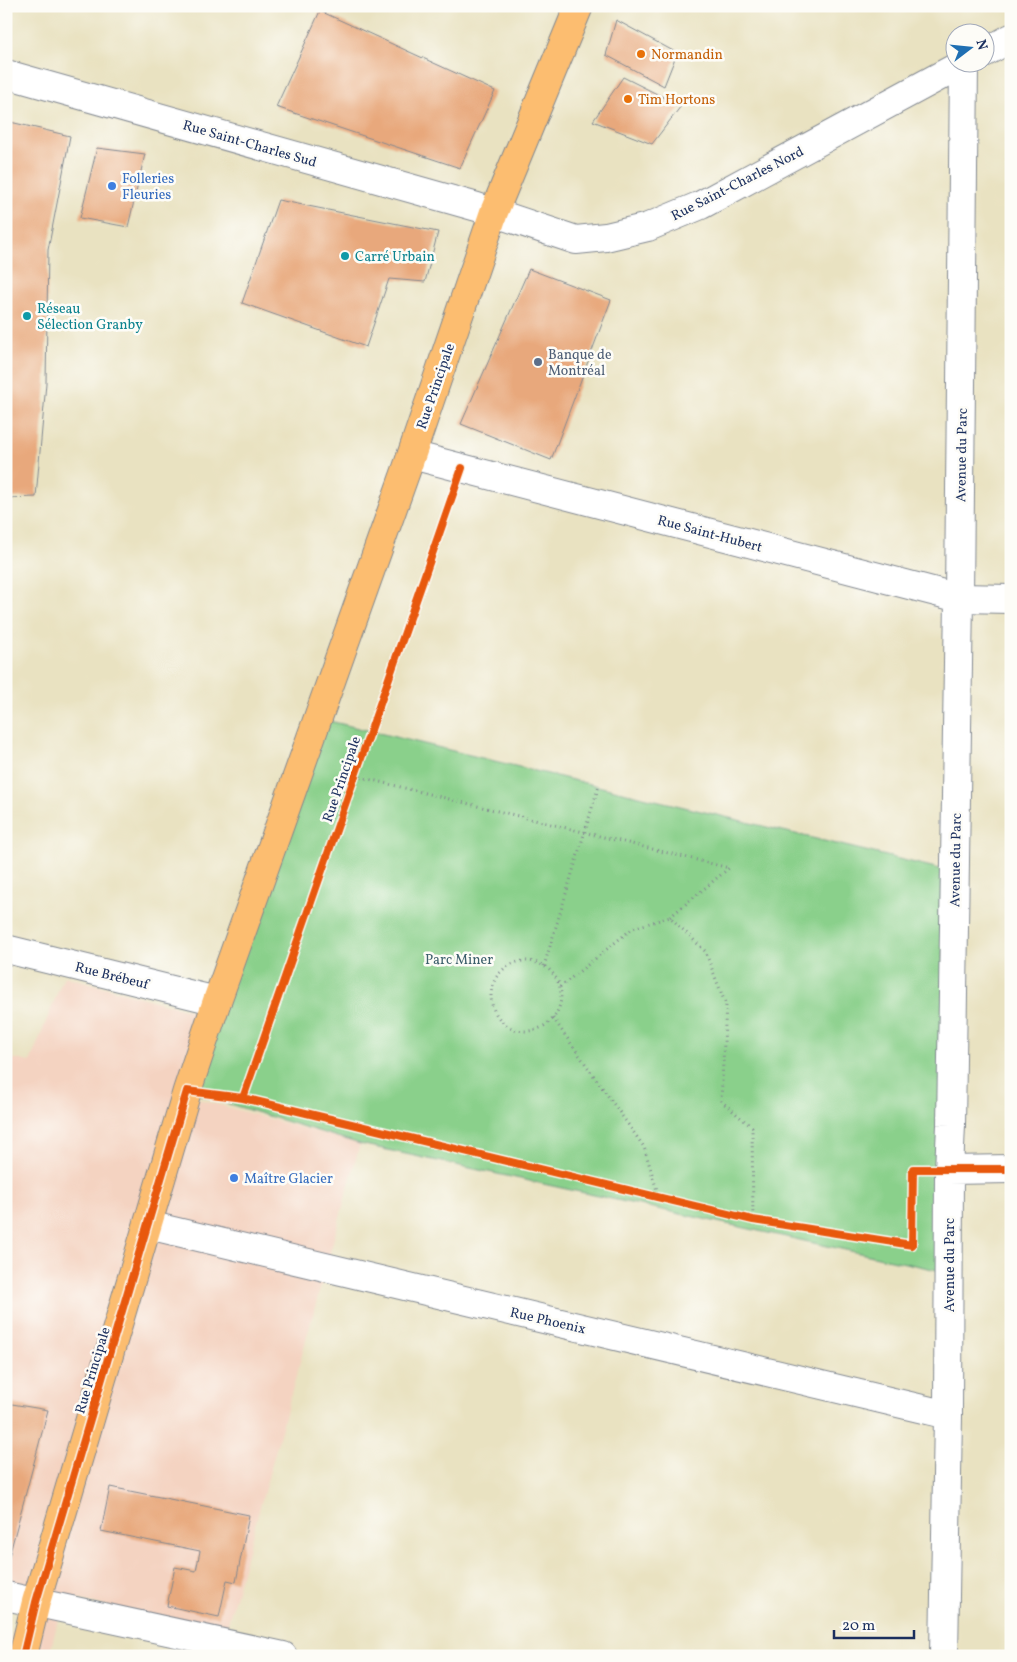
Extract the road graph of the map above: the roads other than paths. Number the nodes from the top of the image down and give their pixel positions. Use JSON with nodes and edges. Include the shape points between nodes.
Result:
{"nodes":[{"id":1,"x":579,"y":6,"type":"edge"},
{"id":2,"x":1011,"y":38,"type":"edge"},
{"id":3,"x":994,"y":48,"type":"edge"},
{"id":4,"x":950,"y":72,"type":"edge"},
{"id":5,"x":972,"y":72,"type":"edge"},
{"id":6,"x":6,"y":74,"type":"edge"},
{"id":7,"x":494,"y":212,"type":"junction"},
{"id":8,"x":412,"y":455,"type":"junction"},
{"id":9,"x":960,"y":598,"type":"junction"},
{"id":10,"x":1011,"y":599,"type":"edge"},
{"id":11,"x":6,"y":949,"type":"edge"},
{"id":12,"x":217,"y":1001,"type":"junction"},
{"id":13,"x":949,"y":1170,"type":"junction"},
{"id":14,"x":1011,"y":1170,"type":"edge"},
{"id":15,"x":148,"y":1225,"type":"junction"},
{"id":16,"x":948,"y":1414,"type":"junction"},
{"id":17,"x":6,"y":1596,"type":"edge"},
{"id":18,"x":36,"y":1602,"type":"junction"},
{"id":19,"x":23,"y":1656,"type":"edge"},
{"id":20,"x":283,"y":1656,"type":"edge"},
{"id":21,"x":944,"y":1656,"type":"edge"}],
"edges":[{"from":1,"to":7,"type":"main road","name":"Rue Principale"},
{"from":2,"to":3,"type":"street","name":"Rue Saint-Charles Nord"},
{"from":4,"to":7,"type":"street","name":"Rue Saint-Charles Nord","via":[[701,205],[648,227],[576,240]]},
{"from":5,"to":9,"type":"street","name":"Avenue du Parc"},
{"from":6,"to":7,"type":"street","name":"Rue Saint-Charles Sud"},
{"from":7,"to":8,"type":"main road","name":"Rue Principale"},
{"from":8,"to":9,"type":"street","name":"Rue Saint-Hubert"},
{"from":8,"to":12,"type":"main road","name":"Rue Principale"},
{"from":9,"to":10,"type":"street","name":"Rue Saint-Hubert"},
{"from":9,"to":13,"type":"street","name":"Avenue du Parc"},
{"from":11,"to":12,"type":"street","name":"Rue Brébeuf"},
{"from":12,"to":15,"type":"main road","name":"Rue Principale"},
{"from":13,"to":14,"type":"street"},
{"from":13,"to":16,"type":"street","name":"Avenue du Parc"},
{"from":15,"to":16,"type":"street","name":"Rue Phoenix"},
{"from":15,"to":18,"type":"main road","name":"Rue Principale"},
{"from":16,"to":21,"type":"street","name":"Avenue du Parc"},
{"from":17,"to":18,"type":"street"},
{"from":18,"to":19,"type":"main road","name":"Rue Principale"},
{"from":18,"to":20,"type":"street"}]}
